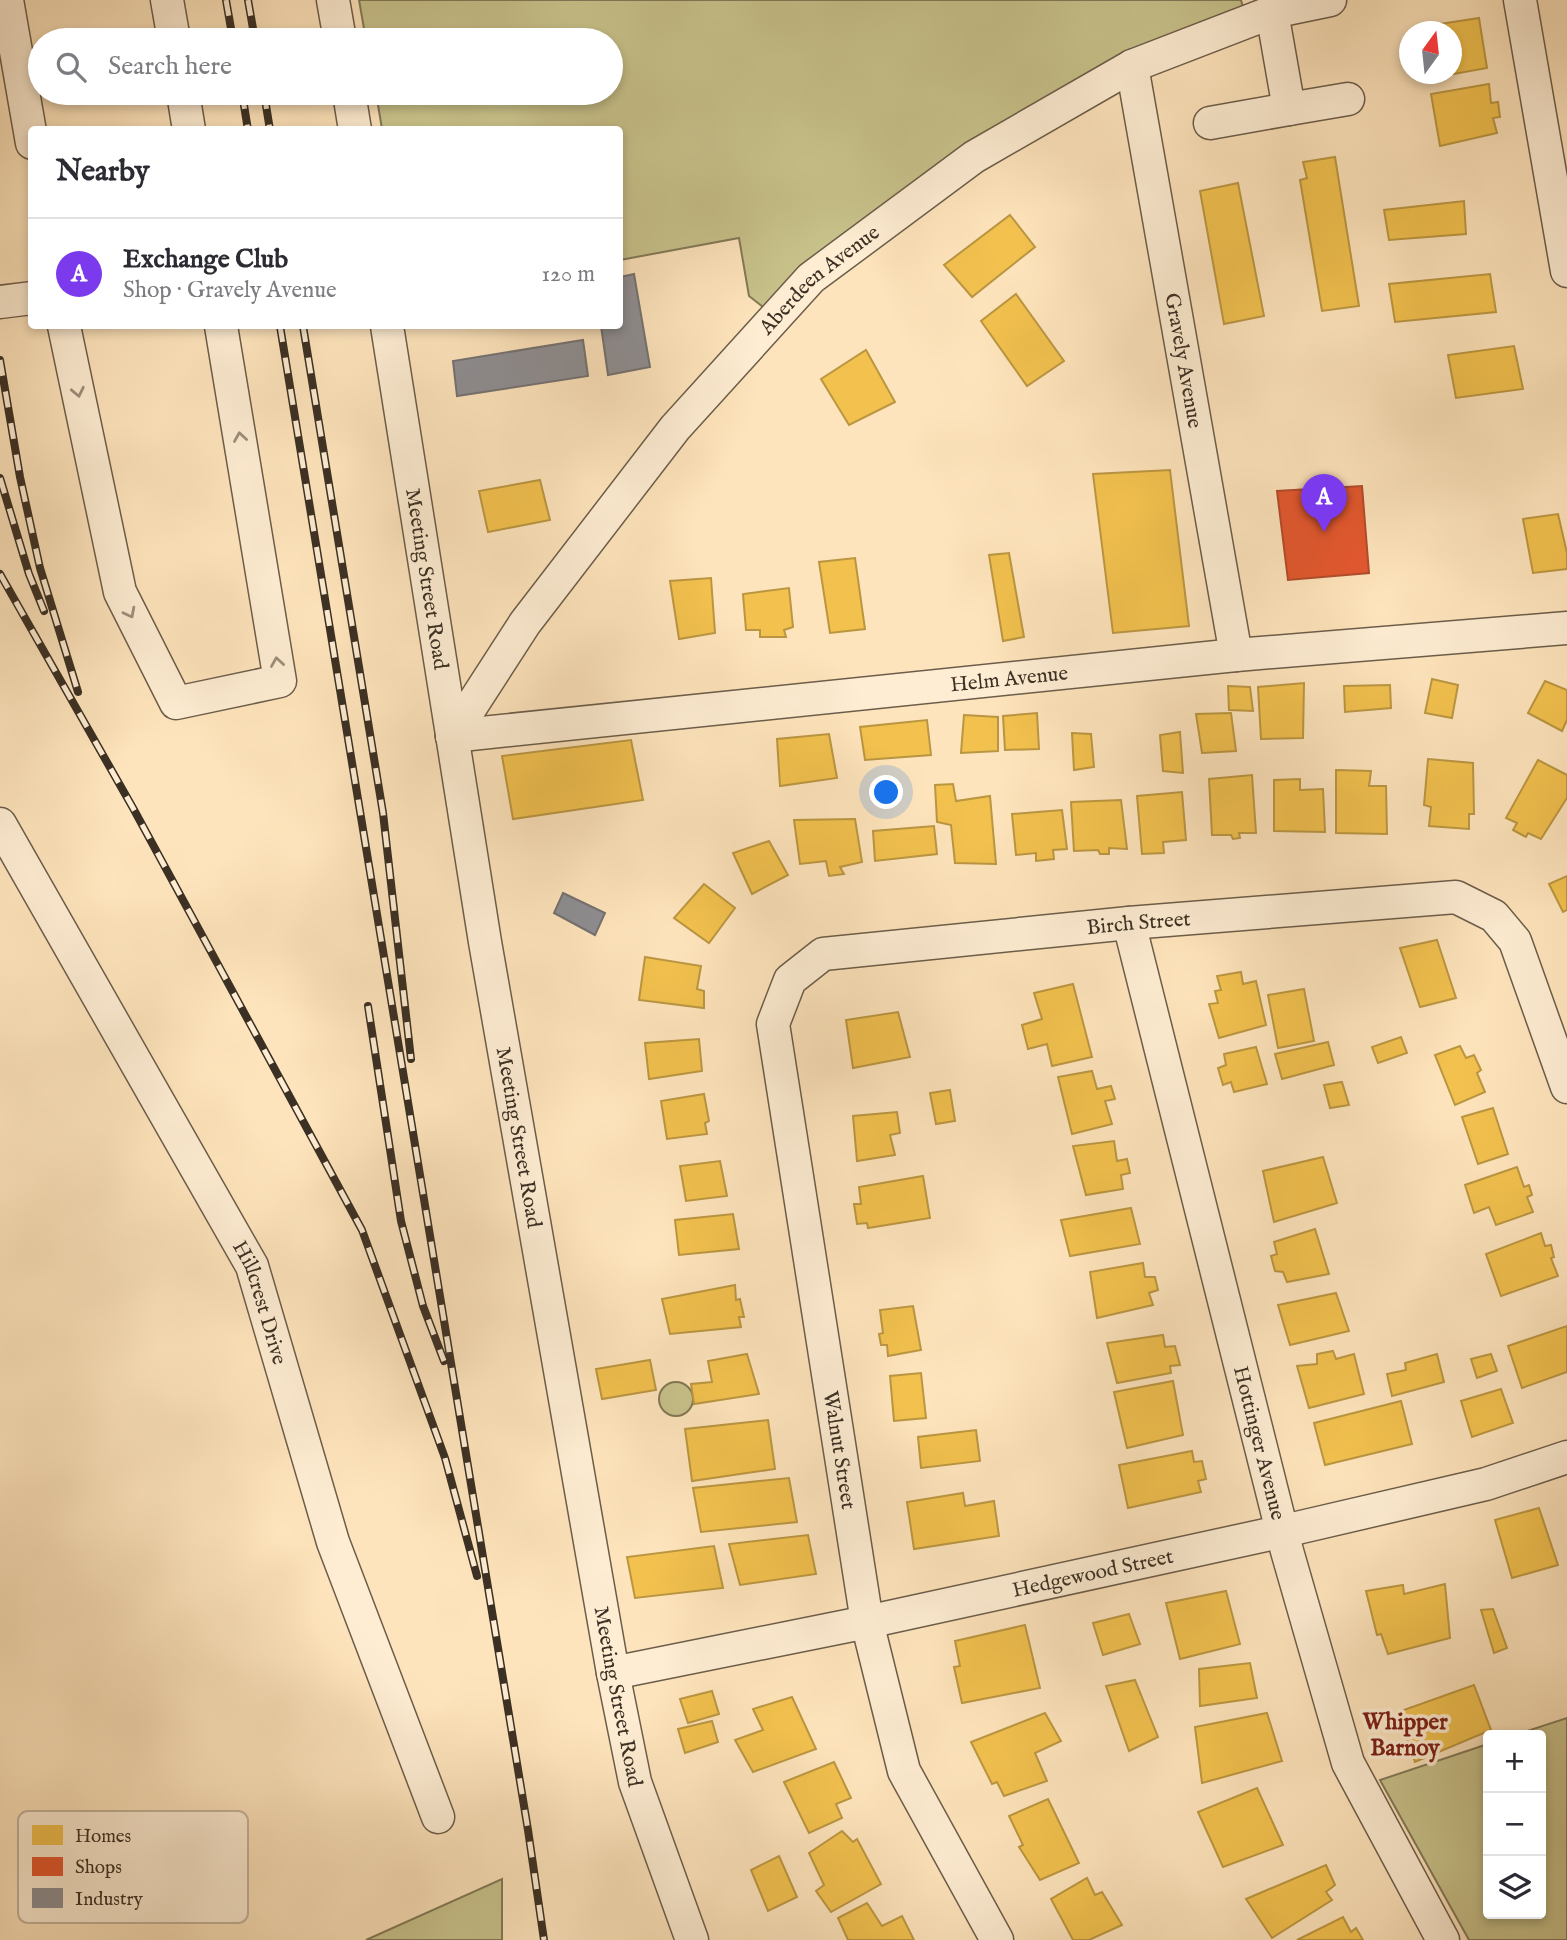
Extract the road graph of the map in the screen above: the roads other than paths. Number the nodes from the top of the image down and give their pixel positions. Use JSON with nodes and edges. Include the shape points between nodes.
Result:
{"nodes":[{"id":1,"x":7,"y":0,"type":"edge"},
{"id":2,"x":167,"y":0,"type":"edge"},
{"id":3,"x":333,"y":0,"type":"edge"},
{"id":4,"x":1330,"y":0,"type":"edge"},
{"id":5,"x":1520,"y":0,"type":"edge"},
{"id":6,"x":1272,"y":12,"type":"junction"},
{"id":7,"x":172,"y":28,"type":"edge"},
{"id":8,"x":338,"y":28,"type":"edge"},
{"id":9,"x":1132,"y":66,"type":"junction"},
{"id":10,"x":1348,"y":99,"type":"dead end"},
{"id":11,"x":185,"y":105,"type":"edge"},
{"id":12,"x":351,"y":105,"type":"edge"},
{"id":13,"x":1289,"y":109,"type":"junction"},
{"id":14,"x":1210,"y":123,"type":"dead end"},
{"id":15,"x":29,"y":126,"type":"edge"},
{"id":16,"x":188,"y":126,"type":"edge"},
{"id":17,"x":354,"y":126,"type":"edge"},
{"id":18,"x":1567,"y":271,"type":"edge"},
{"id":19,"x":28,"y":298,"type":"edge"},
{"id":20,"x":0,"y":302,"type":"edge"},
{"id":21,"x":65,"y":329,"type":"edge"},
{"id":22,"x":221,"y":329,"type":"edge"},
{"id":23,"x":387,"y":329,"type":"edge"},
{"id":24,"x":1567,"y":628,"type":"edge"},
{"id":25,"x":1236,"y":655,"type":"junction"},
{"id":26,"x":452,"y":736,"type":"junction"},
{"id":27,"x":0,"y":824,"type":"edge"},
{"id":28,"x":1129,"y":923,"type":"junction"},
{"id":29,"x":822,"y":954,"type":"joint"},
{"id":30,"x":1567,"y":1087,"type":"edge"},
{"id":31,"x":1567,"y":1457,"type":"edge"},
{"id":32,"x":1284,"y":1531,"type":"junction"},
{"id":33,"x":867,"y":1622,"type":"junction"},
{"id":34,"x":613,"y":1674,"type":"junction"},
{"id":35,"x":438,"y":1817,"type":"dead end"},
{"id":36,"x":692,"y":1940,"type":"edge"},
{"id":37,"x":997,"y":1940,"type":"edge"},
{"id":38,"x":1443,"y":1940,"type":"edge"}],
"edges":[{"from":1,"to":15,"type":"street"},
{"from":2,"to":7,"type":"street"},
{"from":3,"to":8,"type":"street"},
{"from":4,"to":6,"type":"street","name":"Aberdeen Avenue"},
{"from":5,"to":18,"type":"street"},
{"from":6,"to":9,"type":"street","name":"Aberdeen Avenue"},
{"from":6,"to":13,"type":"street"},
{"from":9,"to":25,"type":"street","name":"Gravely Avenue"},
{"from":9,"to":26,"type":"street","name":"Aberdeen Avenue","via":[[974,157],[811,278],[668,438],[525,623]]},
{"from":10,"to":13,"type":"street"},
{"from":11,"to":16,"type":"street"},
{"from":12,"to":17,"type":"street"},
{"from":13,"to":14,"type":"street"},
{"from":19,"to":20,"type":"street"},
{"from":21,"to":22,"type":"street","one_way":true,"via":[[120,592],[176,703],[280,681]]},
{"from":23,"to":26,"type":"street","name":"Meeting Street Road"},
{"from":24,"to":25,"type":"street","name":"Helm Avenue"},
{"from":25,"to":26,"type":"street","name":"Helm Avenue"},
{"from":26,"to":34,"type":"street","name":"Meeting Street Road"},
{"from":27,"to":35,"type":"street","name":"Hillcrest Drive","via":[[252,1266],[333,1542]]},
{"from":28,"to":29,"type":"street","name":"Birch Street"},
{"from":28,"to":30,"type":"street","name":"Birch Street","via":[[1456,897],[1494,916],[1515,941]]},
{"from":28,"to":32,"type":"street","name":"Hottinger Avenue"},
{"from":29,"to":33,"type":"street","name":"Walnut Street","via":[[790,980],[773,1024]]},
{"from":31,"to":32,"type":"street","name":"Hedgewood Street","via":[[1486,1484]]},
{"from":32,"to":33,"type":"street","name":"Hedgewood Street"},
{"from":32,"to":38,"type":"street","name":"Hottinger Avenue","via":[[1348,1763]]},
{"from":33,"to":34,"type":"street","name":"Hedgewood Street"},
{"from":33,"to":37,"type":"street","name":"Walnut Street","via":[[904,1771]]},
{"from":34,"to":36,"type":"street","name":"Meeting Street Road","via":[[635,1782]]}]}
